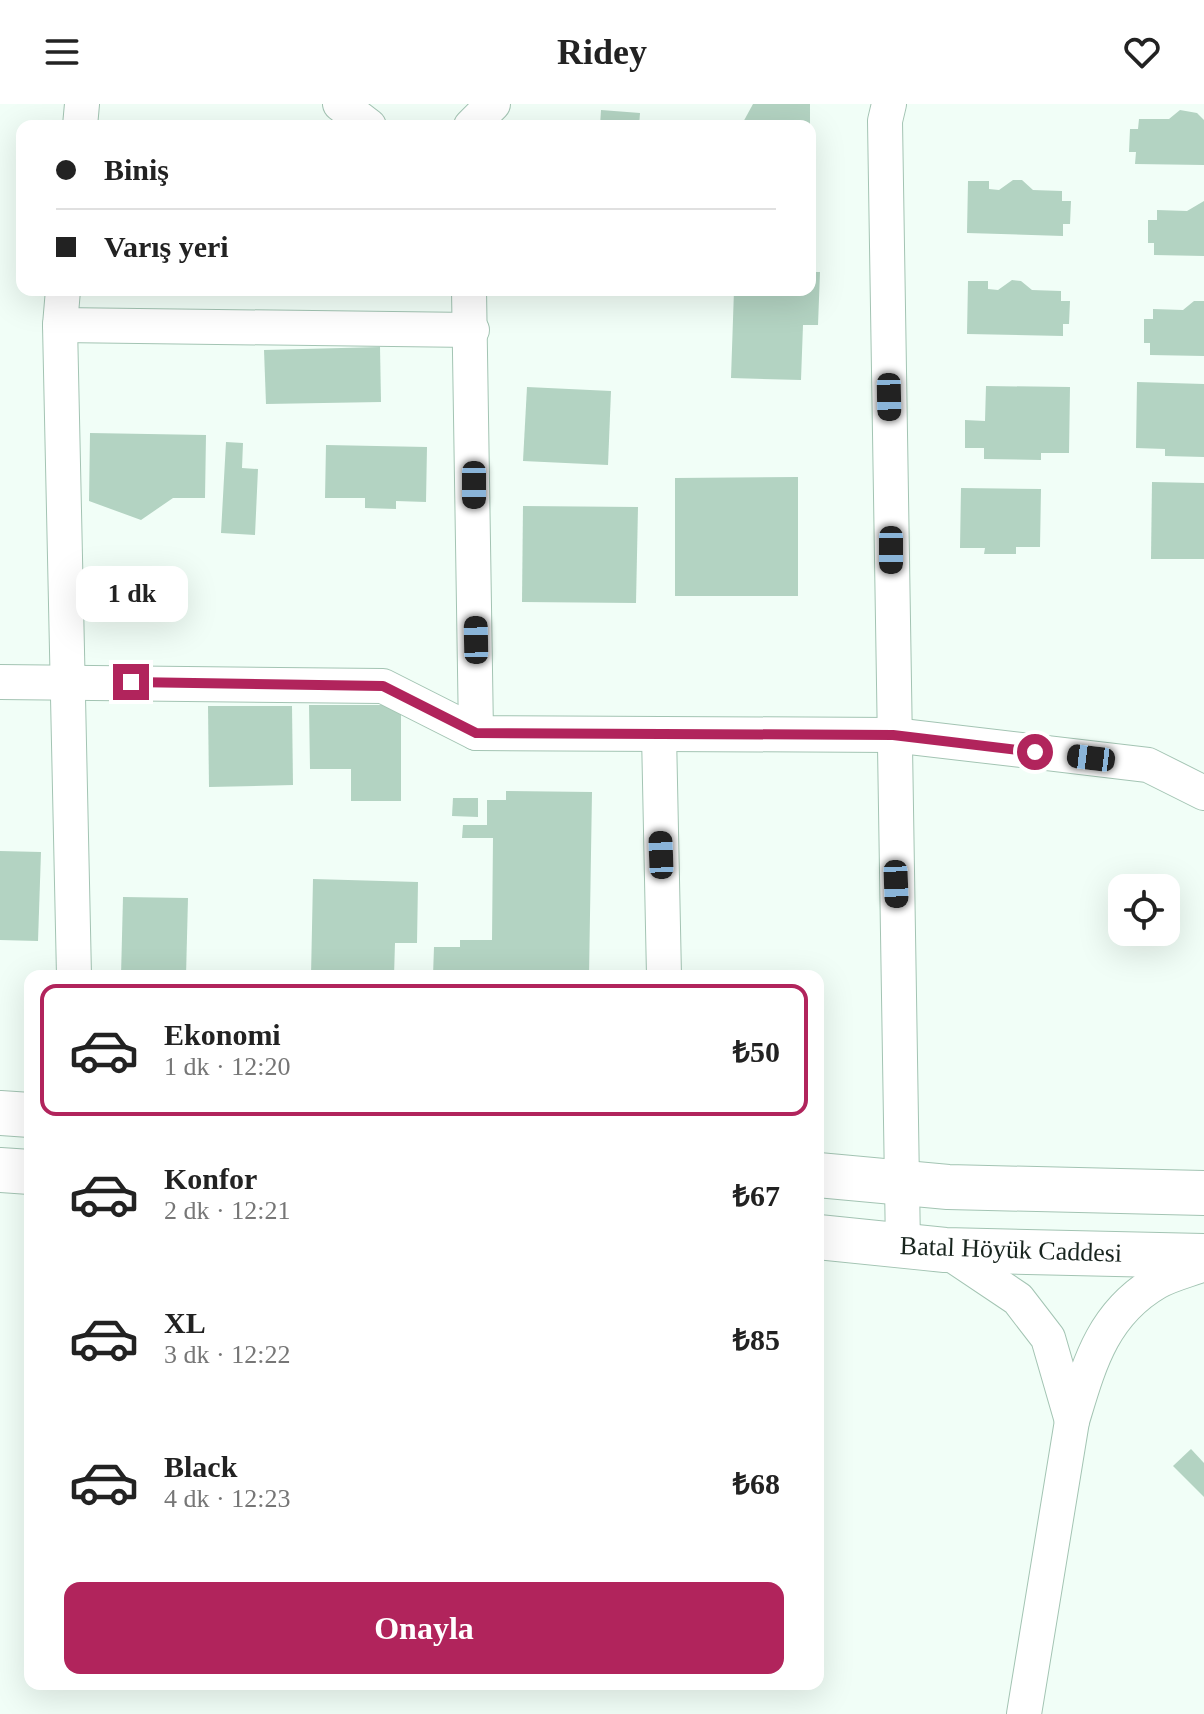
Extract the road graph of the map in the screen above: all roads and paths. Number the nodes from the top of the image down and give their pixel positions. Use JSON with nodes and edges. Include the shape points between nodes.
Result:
{"nodes":[{"id":1,"x":340,"y":104,"type":"edge"},
{"id":2,"x":493,"y":104,"type":"edge"},
{"id":3,"x":889,"y":104,"type":"edge"},
{"id":4,"x":361,"y":120,"type":"edge"},
{"id":5,"x":477,"y":120,"type":"edge"},
{"id":6,"x":62,"y":296,"type":"edge"},
{"id":7,"x":469,"y":296,"type":"edge"},
{"id":8,"x":60,"y":325,"type":"junction"},
{"id":9,"x":472,"y":330,"type":"junction"},
{"id":10,"x":68,"y":681,"type":"junction"},
{"id":11,"x":0,"y":682,"type":"edge"},
{"id":12,"x":476,"y":733,"type":"junction"},
{"id":13,"x":659,"y":734,"type":"junction"},
{"id":14,"x":893,"y":735,"type":"junction"},
{"id":15,"x":1204,"y":793,"type":"edge"},
{"id":16,"x":74,"y":970,"type":"edge"},
{"id":17,"x":664,"y":970,"type":"edge"},
{"id":18,"x":0,"y":1113,"type":"edge"},
{"id":19,"x":24,"y":1115,"type":"edge"},
{"id":20,"x":0,"y":1170,"type":"edge"},
{"id":21,"x":24,"y":1172,"type":"edge"},
{"id":22,"x":824,"y":1176,"type":"edge"},
{"id":23,"x":904,"y":1183,"type":"junction"},
{"id":24,"x":1204,"y":1193,"type":"edge"},
{"id":25,"x":824,"y":1238,"type":"edge"},
{"id":26,"x":924,"y":1248,"type":"junction"},
{"id":27,"x":1204,"y":1256,"type":"edge"},
{"id":28,"x":1204,"y":1264,"type":"edge"},
{"id":29,"x":1072,"y":1421,"type":"junction"},
{"id":30,"x":1024,"y":1714,"type":"edge"}],
"edges":[{"from":1,"to":4,"type":"street"},
{"from":2,"to":5,"type":"street"},
{"from":3,"to":14,"type":"street","via":[[885,121]]},
{"from":6,"to":8,"type":"street"},
{"from":7,"to":9,"type":"street"},
{"from":8,"to":9,"type":"street"},
{"from":8,"to":10,"type":"street"},
{"from":9,"to":12,"type":"street"},
{"from":10,"to":11,"type":"street"},
{"from":10,"to":12,"type":"street","via":[[383,686]]},
{"from":10,"to":16,"type":"street"},
{"from":12,"to":13,"type":"street"},
{"from":13,"to":14,"type":"street"},
{"from":13,"to":17,"type":"street"},
{"from":14,"to":15,"type":"street","via":[[1148,765]]},
{"from":14,"to":23,"type":"street"},
{"from":18,"to":19,"type":"main road"},
{"from":20,"to":21,"type":"main road"},
{"from":22,"to":23,"type":"main road"},
{"from":23,"to":24,"type":"main road"},
{"from":23,"to":26,"type":"street"},
{"from":25,"to":26,"type":"main road","name":"Batal Höyük Caddesi"},
{"from":26,"to":27,"type":"main road","name":"Batal Höyük Caddesi"},
{"from":26,"to":29,"type":"street","via":[[1018,1299],[1048,1338]]},
{"from":28,"to":29,"type":"street","via":[[1158,1281],[1125,1308],[1093,1351]]},
{"from":29,"to":30,"type":"street"}]}
